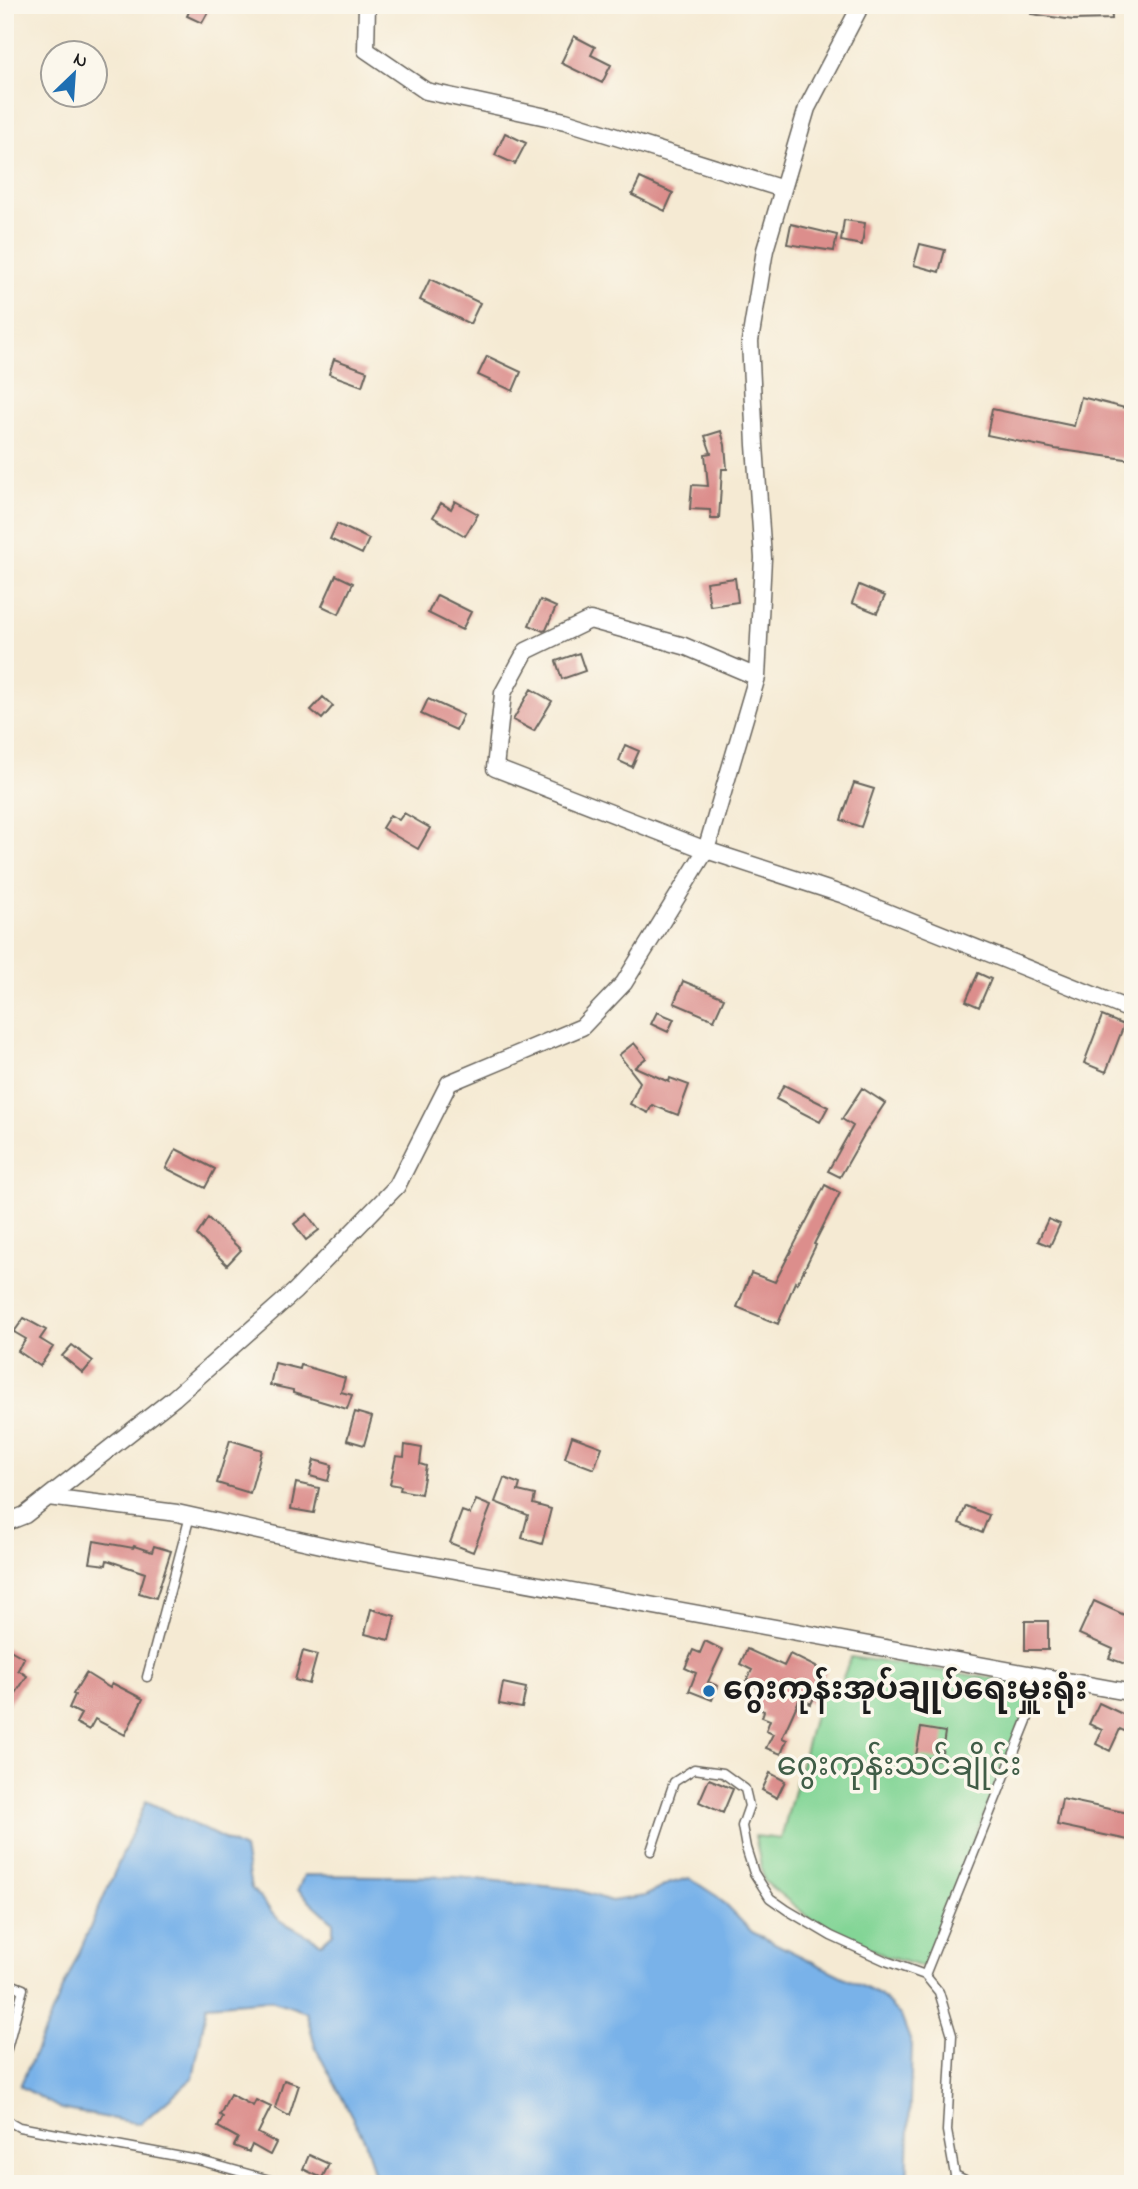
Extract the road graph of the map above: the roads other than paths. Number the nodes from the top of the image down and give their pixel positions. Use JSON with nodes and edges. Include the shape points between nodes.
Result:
{"nodes":[{"id":1,"x":367,"y":5,"type":"edge"},
{"id":2,"x":861,"y":5,"type":"edge"},
{"id":3,"x":783,"y":189,"type":"junction"},
{"id":4,"x":757,"y":677,"type":"junction"},
{"id":5,"x":706,"y":850,"type":"junction"},
{"id":6,"x":1133,"y":1011,"type":"edge"},
{"id":7,"x":48,"y":1497,"type":"junction"},
{"id":8,"x":190,"y":1517,"type":"junction"},
{"id":9,"x":5,"y":1523,"type":"edge"},
{"id":10,"x":147,"y":1677,"type":"dead end"},
{"id":11,"x":1044,"y":1678,"type":"junction"},
{"id":12,"x":1133,"y":1693,"type":"edge"},
{"id":13,"x":651,"y":1851,"type":"dead end"},
{"id":14,"x":925,"y":1975,"type":"junction"},
{"id":15,"x":5,"y":1982,"type":"edge"},
{"id":16,"x":5,"y":2056,"type":"edge"},
{"id":17,"x":5,"y":2119,"type":"edge"},
{"id":18,"x":284,"y":2184,"type":"edge"},
{"id":19,"x":973,"y":2184,"type":"edge"}],
"edges":[{"from":1,"to":3,"type":"street","via":[[366,50],[426,91],[565,121]]},
{"from":2,"to":3,"type":"street","via":[[807,108]]},
{"from":3,"to":4,"type":"street","via":[[765,250],[750,341],[763,558]]},
{"from":4,"to":5,"type":"street"},
{"from":4,"to":5,"type":"street","via":[[684,646],[590,620],[526,651],[503,693],[495,768]]},
{"from":5,"to":6,"type":"street","via":[[844,895]]},
{"from":5,"to":7,"type":"street","via":[[624,983],[582,1027],[449,1083],[397,1186],[295,1291],[174,1398]]},
{"from":7,"to":8,"type":"street"},
{"from":7,"to":9,"type":"street","via":[[25,1515]]},
{"from":8,"to":10,"type":"lane"},
{"from":8,"to":11,"type":"street","via":[[348,1551]]},
{"from":11,"to":12,"type":"street"},
{"from":11,"to":14,"type":"lane"},
{"from":13,"to":14,"type":"lane","via":[[674,1782],[694,1769],[723,1773],[746,1788],[749,1806],[741,1826],[754,1873],[770,1898],[831,1936]]},
{"from":14,"to":19,"type":"lane","via":[[939,1992],[952,2035],[947,2131],[955,2175]]},
{"from":15,"to":16,"type":"lane","via":[[23,1989]]},
{"from":17,"to":18,"type":"lane","via":[[19,2127],[198,2160]]}]}
